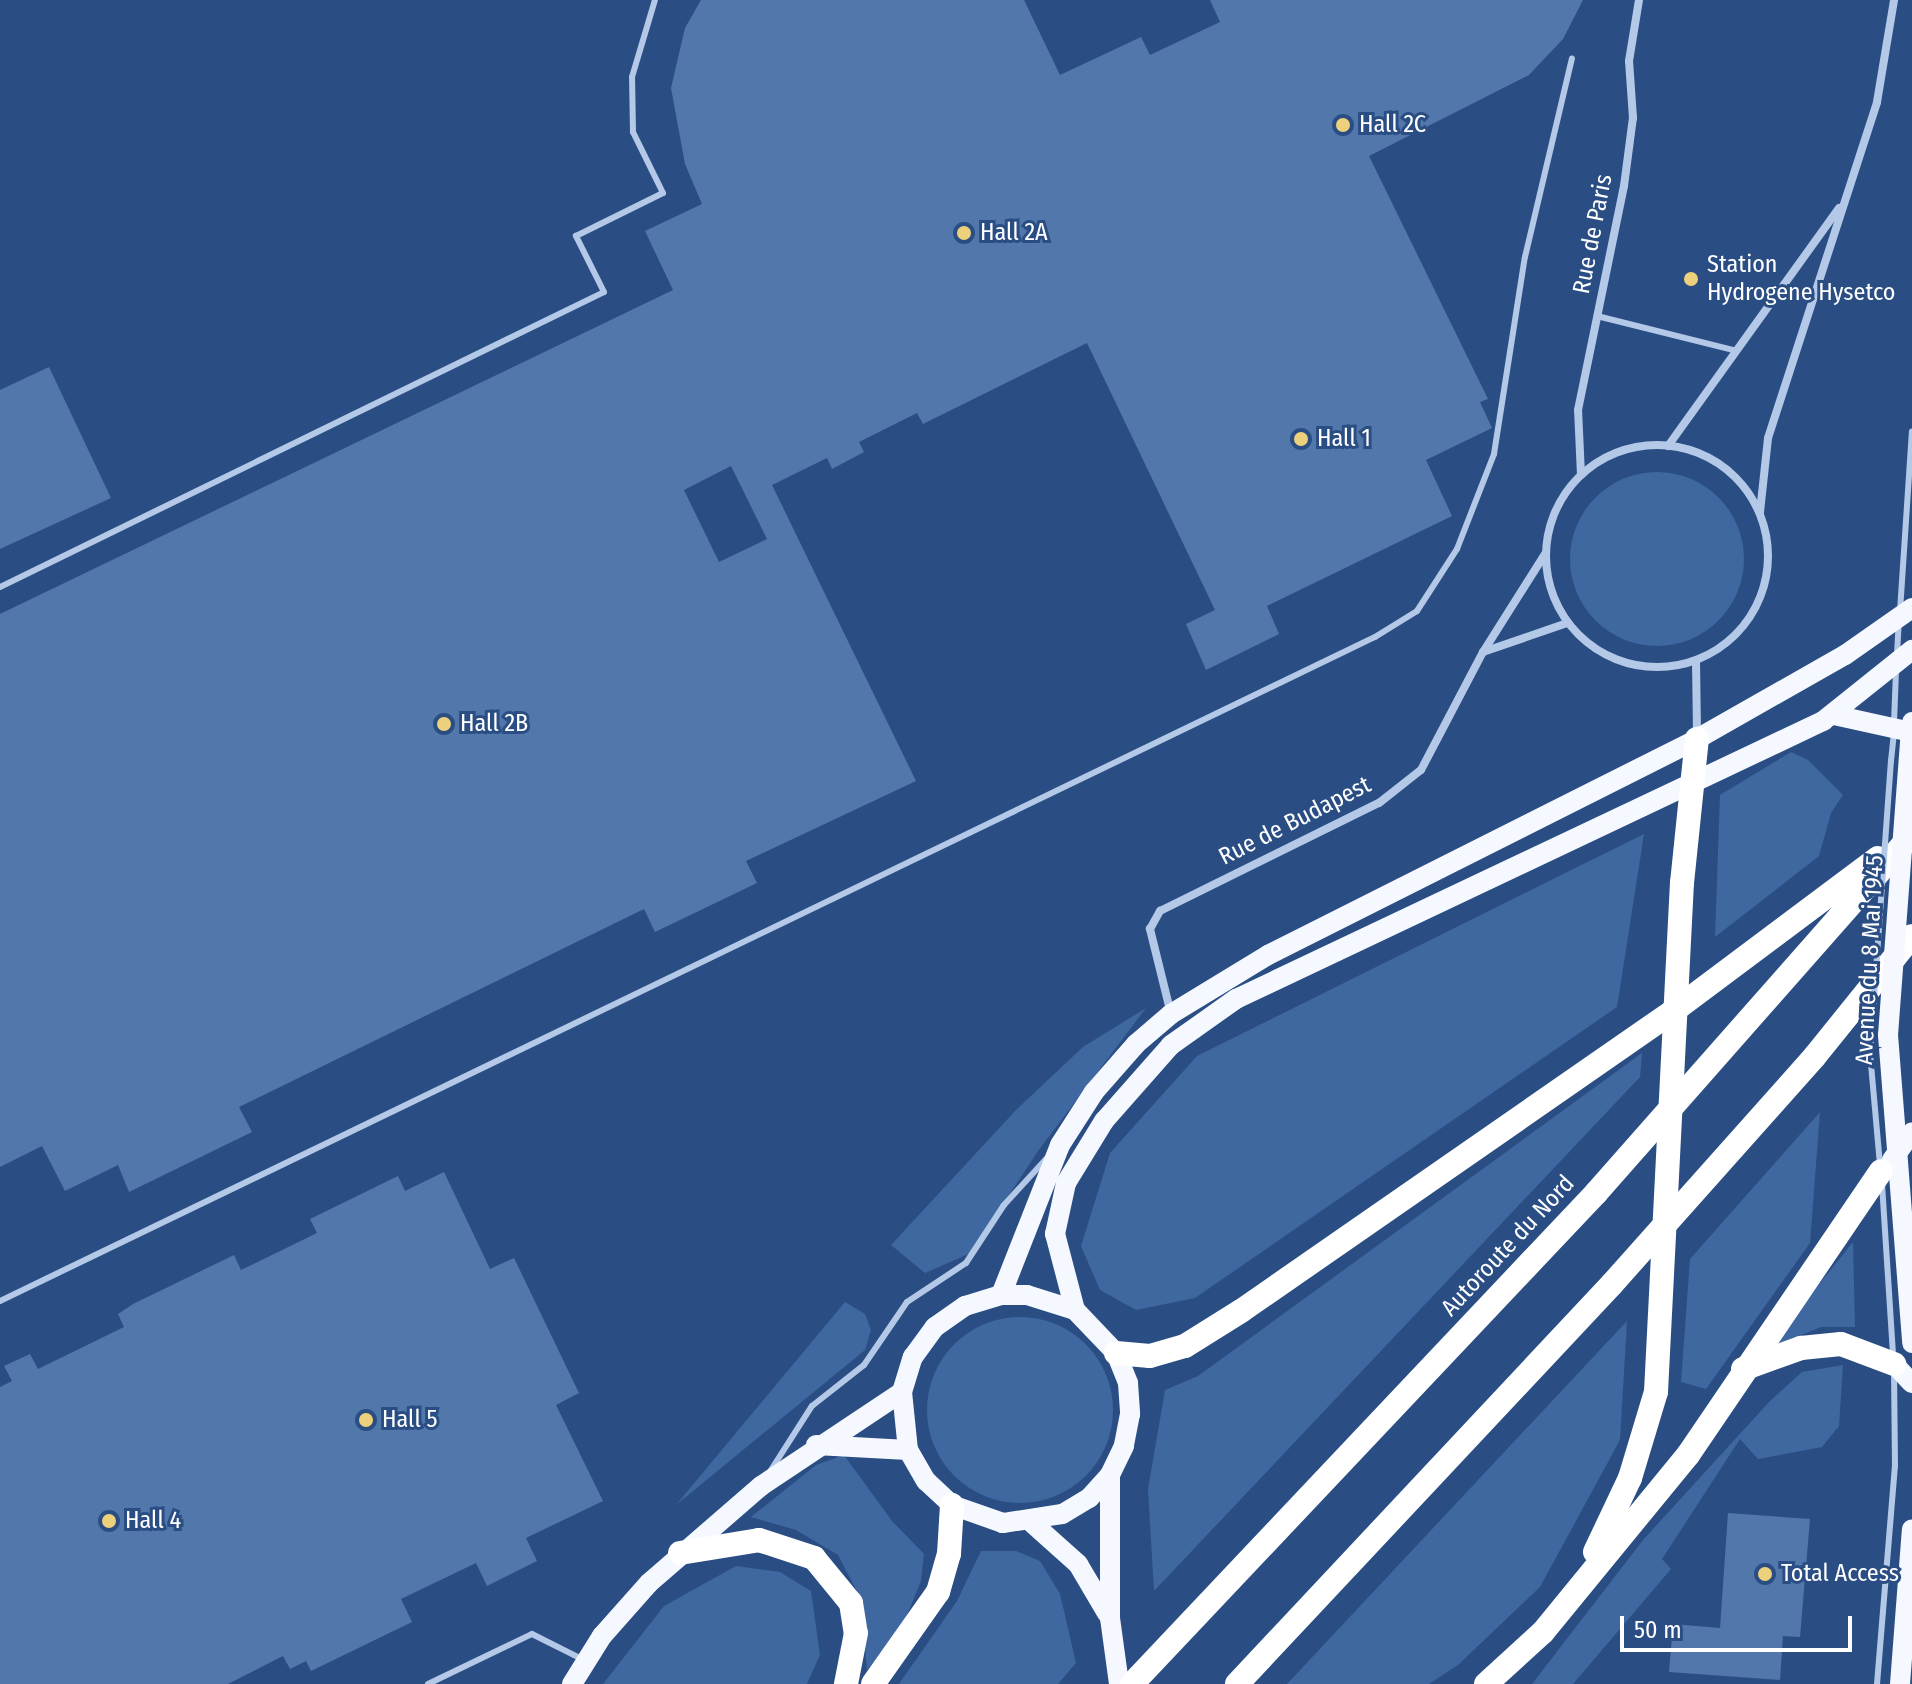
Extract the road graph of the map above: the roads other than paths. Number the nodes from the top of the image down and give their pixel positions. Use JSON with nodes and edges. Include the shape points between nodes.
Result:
{"nodes":[{"id":1,"x":655,"y":0,"type":"edge"},
{"id":2,"x":1639,"y":0,"type":"edge"},
{"id":3,"x":1894,"y":0,"type":"edge"},
{"id":4,"x":1572,"y":58,"type":"dead end"},
{"id":5,"x":1844,"y":201,"type":"junction"},
{"id":6,"x":1597,"y":316,"type":"junction"},
{"id":7,"x":1739,"y":352,"type":"junction"},
{"id":8,"x":1912,"y":431,"type":"edge"},
{"id":9,"x":1668,"y":446,"type":"junction"},
{"id":10,"x":1581,"y":475,"type":"junction"},
{"id":11,"x":1760,"y":512,"type":"junction"},
{"id":12,"x":1545,"y":553,"type":"junction"},
{"id":13,"x":0,"y":587,"type":"edge"},
{"id":14,"x":1906,"y":613,"type":"edge"},
{"id":15,"x":1567,"y":623,"type":"junction"},
{"id":16,"x":1483,"y":652,"type":"junction"},
{"id":17,"x":1904,"y":657,"type":"edge"},
{"id":18,"x":1696,"y":661,"type":"junction"},
{"id":19,"x":1834,"y":715,"type":"junction"},
{"id":20,"x":1906,"y":728,"type":"edge"},
{"id":21,"x":1697,"y":739,"type":"junction"},
{"id":22,"x":1691,"y":785,"type":"junction"},
{"id":23,"x":1912,"y":834,"type":"edge"},
{"id":24,"x":1912,"y":936,"type":"edge"},
{"id":25,"x":1171,"y":1014,"type":"junction"},
{"id":26,"x":1912,"y":1132,"type":"edge"},
{"id":27,"x":1060,"y":1145,"type":"junction"},
{"id":28,"x":1888,"y":1165,"type":"junction"},
{"id":29,"x":1001,"y":1295,"type":"junction"},
{"id":30,"x":0,"y":1301,"type":"edge"},
{"id":31,"x":1075,"y":1310,"type":"junction"},
{"id":32,"x":1912,"y":1343,"type":"edge"},
{"id":33,"x":1116,"y":1353,"type":"junction"},
{"id":34,"x":1894,"y":1364,"type":"junction"},
{"id":35,"x":1743,"y":1369,"type":"junction"},
{"id":36,"x":1912,"y":1383,"type":"edge"},
{"id":37,"x":902,"y":1392,"type":"junction"},
{"id":38,"x":816,"y":1445,"type":"junction"},
{"id":39,"x":908,"y":1450,"type":"junction"},
{"id":40,"x":1110,"y":1475,"type":"junction"},
{"id":41,"x":761,"y":1486,"type":"junction"},
{"id":42,"x":952,"y":1505,"type":"junction"},
{"id":43,"x":1031,"y":1522,"type":"junction"},
{"id":44,"x":1912,"y":1529,"type":"edge"},
{"id":45,"x":680,"y":1553,"type":"junction"},
{"id":46,"x":1570,"y":1600,"type":"junction"},
{"id":47,"x":1110,"y":1618,"type":"junction"},
{"id":48,"x":585,"y":1661,"type":"junction"},
{"id":49,"x":428,"y":1684,"type":"edge"},
{"id":50,"x":572,"y":1684,"type":"edge"},
{"id":51,"x":846,"y":1684,"type":"edge"},
{"id":52,"x":873,"y":1684,"type":"edge"},
{"id":53,"x":1119,"y":1684,"type":"edge"},
{"id":54,"x":1132,"y":1684,"type":"edge"},
{"id":55,"x":1237,"y":1684,"type":"edge"},
{"id":56,"x":1486,"y":1684,"type":"edge"},
{"id":57,"x":1877,"y":1684,"type":"edge"},
{"id":58,"x":1900,"y":1684,"type":"edge"}],
"edges":[{"from":1,"to":13,"type":"lane","via":[[632,77],[633,132],[663,193],[576,236],[604,292]]},
{"from":2,"to":6,"type":"street","name":"Rue de Paris","via":[[1629,61],[1633,118],[1624,186]]},
{"from":3,"to":5,"type":"street","via":[[1877,102]]},
{"from":4,"to":30,"type":"lane","via":[[1525,257],[1494,454],[1457,549],[1417,611],[1375,637]]},
{"from":5,"to":7,"type":"street"},
{"from":5,"to":11,"type":"street","via":[[1768,438]]},
{"from":6,"to":7,"type":"lane"},
{"from":6,"to":10,"type":"street","name":"Rue de Paris","via":[[1578,410]]},
{"from":7,"to":9,"type":"street"},
{"from":8,"to":14,"type":"lane"},
{"from":9,"to":10,"type":"street","via":[[1636,447],[1607,457]]},
{"from":9,"to":11,"type":"street","via":[[1697,452],[1723,466]]},
{"from":10,"to":12,"type":"street","via":[[1562,498]]},
{"from":11,"to":18,"type":"street","via":[[1769,548],[1766,585],[1750,618]]},
{"from":12,"to":15,"type":"street","via":[[1550,590]]},
{"from":12,"to":16,"type":"street","name":"Rue de Budapest"},
{"from":14,"to":17,"type":"lane"},
{"from":14,"to":21,"type":"main road","via":[[1845,655]]},
{"from":15,"to":16,"type":"street"},
{"from":15,"to":18,"type":"street","via":[[1592,648],[1623,663],[1658,669]]},
{"from":16,"to":25,"type":"street","name":"Rue de Budapest","via":[[1421,770],[1379,803],[1160,911],[1150,929]]},
{"from":17,"to":19,"type":"main road"},
{"from":17,"to":20,"type":"lane"},
{"from":18,"to":21,"type":"street"},
{"from":19,"to":20,"type":"main road"},
{"from":19,"to":22,"type":"main road"},
{"from":20,"to":28,"type":"main road","name":"Avenue du 8 Mai 1945","bridge":true,"via":[[1888,1035]]},
{"from":20,"to":28,"type":"lane","bridge":true,"via":[[1891,761],[1870,1053]]},
{"from":21,"to":22,"type":"highway"},
{"from":21,"to":25,"type":"main road","via":[[1268,955]]},
{"from":22,"to":31,"type":"main road","via":[[1236,999],[1171,1045],[1104,1121],[1066,1183],[1055,1234]]},
{"from":22,"to":46,"type":"highway","bridge":true,"via":[[1656,1392],[1630,1478]]},
{"from":23,"to":33,"type":"highway","via":[[1672,1012],[1241,1311],[1185,1346],[1150,1356]]},
{"from":23,"to":54,"type":"highway","name":"Autoroute du Nord","via":[[1545,1248]]},
{"from":24,"to":55,"type":"highway","via":[[1815,1056],[1612,1284]]},
{"from":25,"to":27,"type":"main road","via":[[1094,1092]]},
{"from":26,"to":28,"type":"main road"},
{"from":27,"to":29,"type":"main road"},
{"from":27,"to":41,"type":"lane","via":[[1004,1205],[966,1263],[907,1302],[864,1365],[812,1406]]},
{"from":28,"to":32,"type":"main road","name":"Avenue du 8 Mai 1945"},
{"from":28,"to":34,"type":"lane"},
{"from":28,"to":35,"type":"highway"},
{"from":29,"to":31,"type":"main road","via":[[1027,1295]]},
{"from":29,"to":37,"type":"main road","via":[[965,1306],[935,1327],[913,1357]]},
{"from":31,"to":33,"type":"main road"},
{"from":33,"to":40,"type":"main road","via":[[1128,1383],[1130,1414],[1124,1446]]},
{"from":34,"to":35,"type":"highway","via":[[1841,1344],[1801,1348]]},
{"from":34,"to":36,"type":"main road"},
{"from":34,"to":57,"type":"lane","via":[[1895,1466]]},
{"from":35,"to":46,"type":"highway","via":[[1688,1455]]},
{"from":37,"to":38,"type":"main road"},
{"from":37,"to":39,"type":"main road"},
{"from":38,"to":39,"type":"main road"},
{"from":38,"to":41,"type":"main road"},
{"from":39,"to":42,"type":"main road","via":[[926,1481]]},
{"from":40,"to":43,"type":"main road","via":[[1089,1498],[1062,1514]]},
{"from":40,"to":47,"type":"main road"},
{"from":41,"to":45,"type":"main road"},
{"from":42,"to":43,"type":"main road","via":[[977,1517]]},
{"from":42,"to":52,"type":"highway","via":[[949,1554],[938,1592]]},
{"from":43,"to":47,"type":"main road","via":[[1078,1564]]},
{"from":44,"to":58,"type":"main road"},
{"from":45,"to":48,"type":"main road","via":[[624,1608]]},
{"from":45,"to":51,"type":"highway","via":[[759,1540],[814,1558],[851,1603],[856,1633]]},
{"from":46,"to":56,"type":"highway"},
{"from":47,"to":53,"type":"main road"},
{"from":48,"to":49,"type":"lane","via":[[532,1634]]},
{"from":48,"to":50,"type":"main road"}]}
